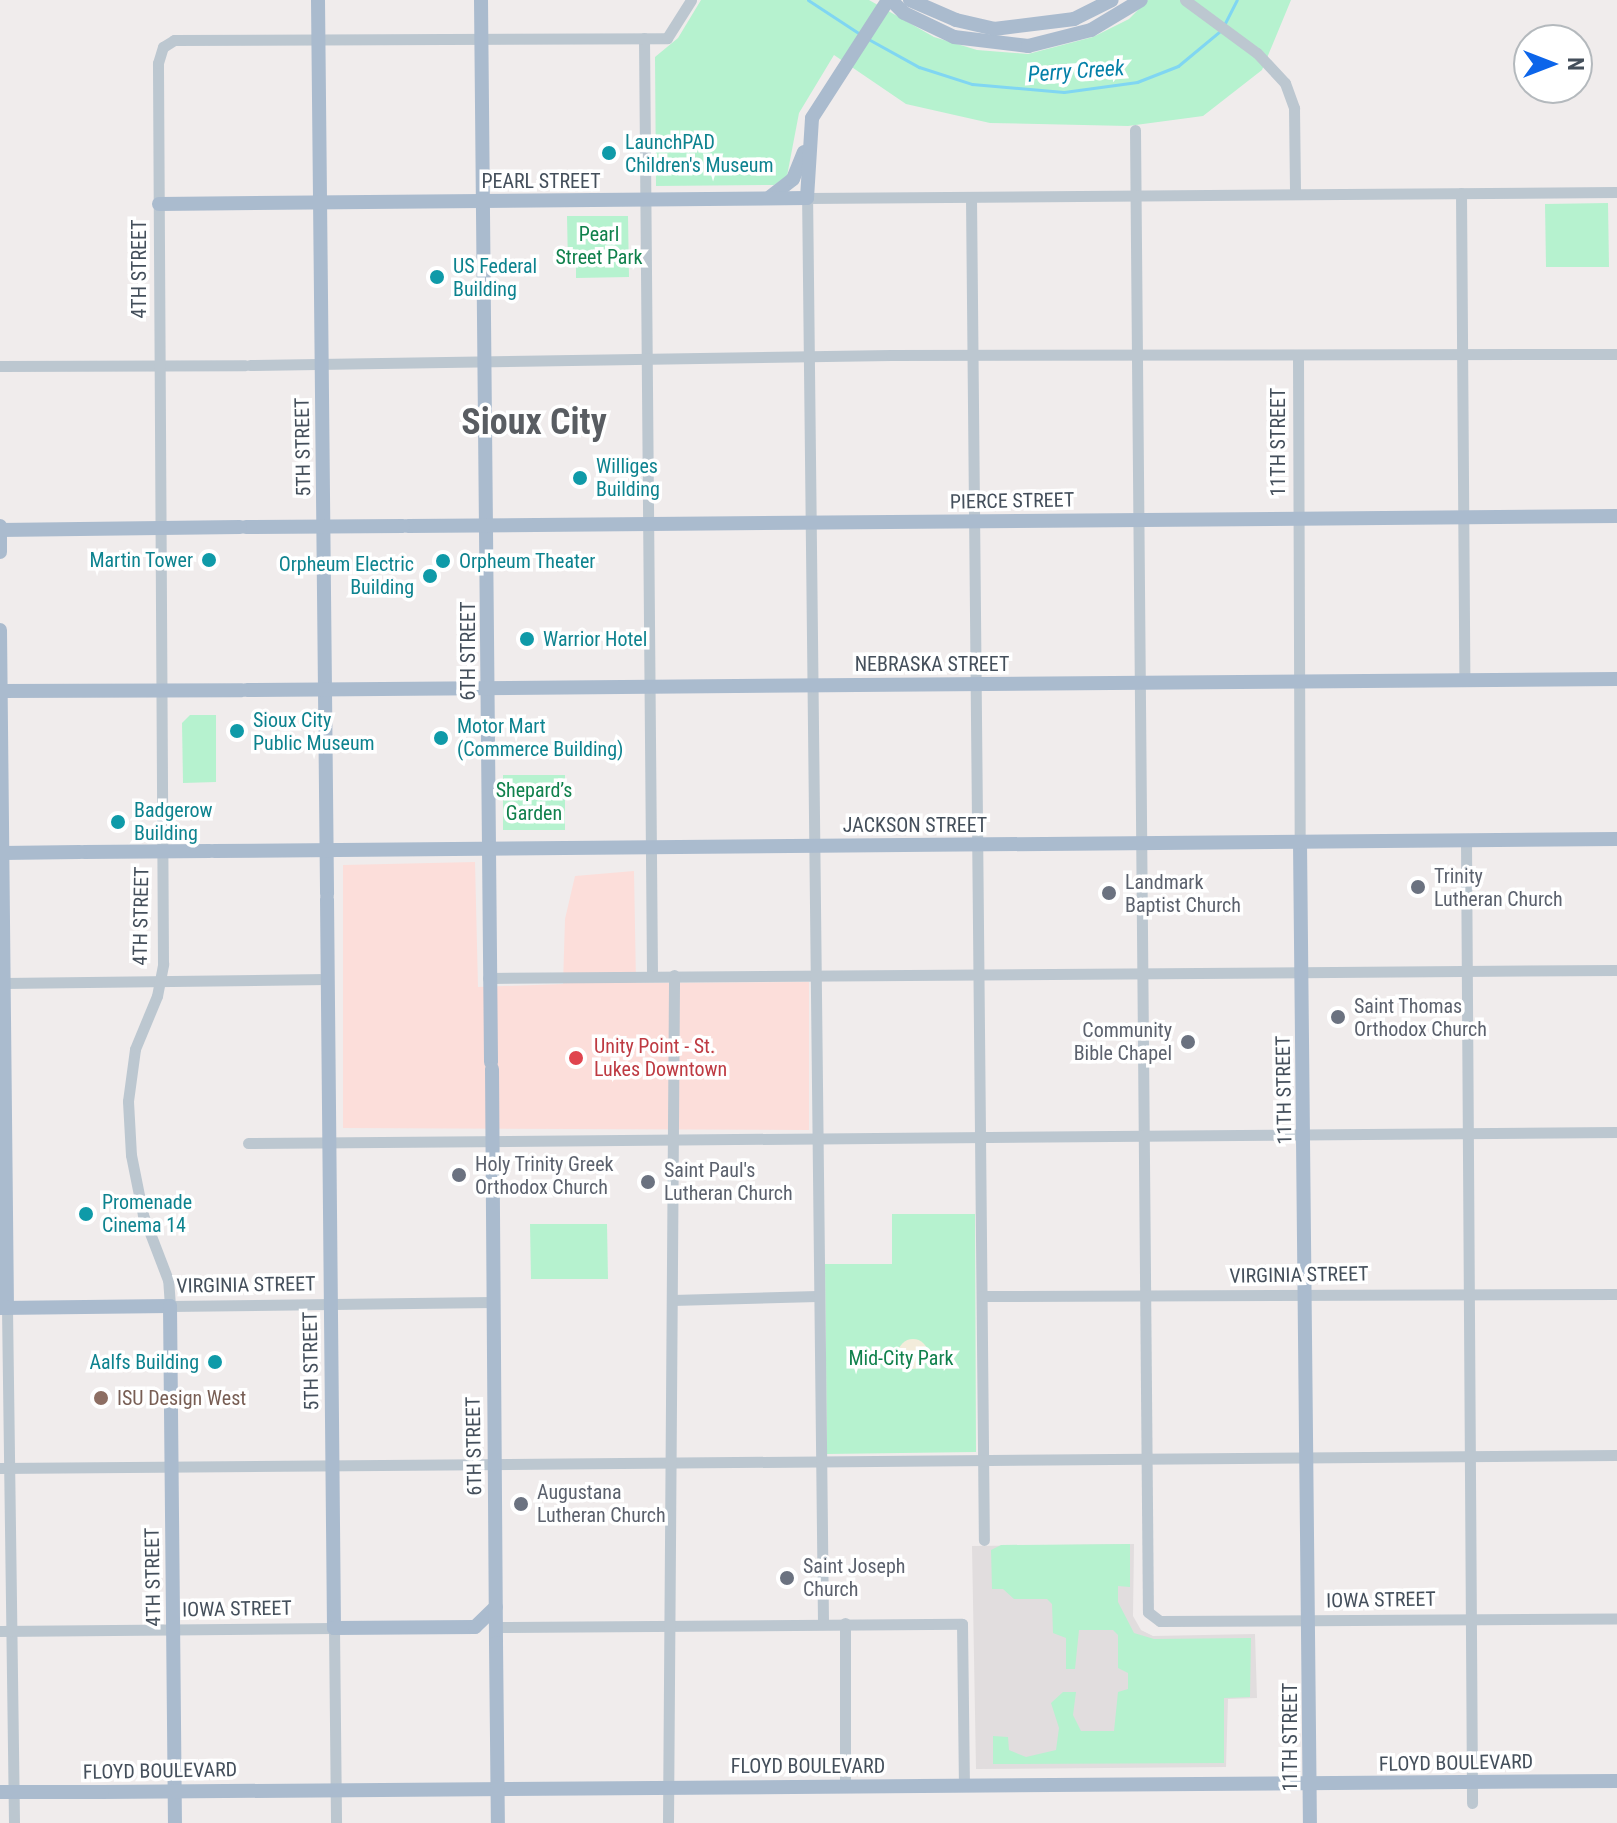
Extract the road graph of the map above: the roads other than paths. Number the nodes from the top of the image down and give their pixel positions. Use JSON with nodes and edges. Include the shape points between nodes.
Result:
{"nodes":[{"id":1,"x":318,"y":0,"type":"edge"},
{"id":2,"x":481,"y":0,"type":"edge"},
{"id":3,"x":691,"y":0,"type":"edge"},
{"id":4,"x":889,"y":0,"type":"edge"},
{"id":5,"x":910,"y":0,"type":"edge"},
{"id":6,"x":1112,"y":0,"type":"edge"},
{"id":7,"x":1141,"y":0,"type":"edge"},
{"id":8,"x":1185,"y":0,"type":"edge"},
{"id":9,"x":644,"y":38,"type":"junction"},
{"id":10,"x":482,"y":40,"type":"junction"},
{"id":11,"x":318,"y":41,"type":"junction"},
{"id":12,"x":1135,"y":130,"type":"dead end"},
{"id":13,"x":807,"y":144,"type":"junction"},
{"id":14,"x":1617,"y":192,"type":"edge"},
{"id":15,"x":1461,"y":193,"type":"junction"},
{"id":16,"x":1295,"y":194,"type":"junction"},
{"id":17,"x":1136,"y":195,"type":"junction"},
{"id":18,"x":971,"y":197,"type":"junction"},
{"id":19,"x":767,"y":198,"type":"junction"},
{"id":20,"x":807,"y":198,"type":"junction"},
{"id":21,"x":645,"y":200,"type":"junction"},
{"id":22,"x":482,"y":201,"type":"junction"},
{"id":23,"x":321,"y":202,"type":"junction"},
{"id":24,"x":159,"y":204,"type":"junction"},
{"id":25,"x":1462,"y":354,"type":"junction"},
{"id":26,"x":1617,"y":354,"type":"edge"},
{"id":27,"x":809,"y":356,"type":"junction"},
{"id":28,"x":1298,"y":356,"type":"junction"},
{"id":29,"x":646,"y":357,"type":"junction"},
{"id":30,"x":1137,"y":357,"type":"junction"},
{"id":31,"x":484,"y":359,"type":"junction"},
{"id":32,"x":972,"y":359,"type":"junction"},
{"id":33,"x":322,"y":364,"type":"junction"},
{"id":34,"x":0,"y":366,"type":"edge"},
{"id":35,"x":159,"y":366,"type":"junction"},
{"id":36,"x":1617,"y":516,"type":"edge"},
{"id":37,"x":1461,"y":517,"type":"junction"},
{"id":38,"x":1139,"y":520,"type":"junction"},
{"id":39,"x":1299,"y":520,"type":"junction"},
{"id":40,"x":973,"y":522,"type":"junction"},
{"id":41,"x":811,"y":523,"type":"junction"},
{"id":42,"x":486,"y":525,"type":"junction"},
{"id":43,"x":648,"y":525,"type":"junction"},
{"id":44,"x":323,"y":527,"type":"junction"},
{"id":45,"x":0,"y":528,"type":"edge"},
{"id":46,"x":160,"y":528,"type":"junction"},
{"id":47,"x":0,"y":552,"type":"edge"},
{"id":48,"x":0,"y":630,"type":"edge"},
{"id":49,"x":1617,"y":679,"type":"edge"},
{"id":50,"x":1464,"y":680,"type":"junction"},
{"id":51,"x":1300,"y":682,"type":"junction"},
{"id":52,"x":1137,"y":683,"type":"junction"},
{"id":53,"x":972,"y":684,"type":"junction"},
{"id":54,"x":813,"y":685,"type":"junction"},
{"id":55,"x":649,"y":686,"type":"junction"},
{"id":56,"x":488,"y":688,"type":"junction"},
{"id":57,"x":324,"y":689,"type":"junction"},
{"id":58,"x":161,"y":690,"type":"junction"},
{"id":59,"x":0,"y":691,"type":"edge"},
{"id":60,"x":1617,"y":839,"type":"edge"},
{"id":61,"x":1466,"y":840,"type":"junction"},
{"id":62,"x":1142,"y":843,"type":"junction"},
{"id":63,"x":1300,"y":843,"type":"junction"},
{"id":64,"x":977,"y":845,"type":"junction"},
{"id":65,"x":813,"y":846,"type":"junction"},
{"id":66,"x":651,"y":847,"type":"junction"},
{"id":67,"x":488,"y":848,"type":"junction"},
{"id":68,"x":326,"y":850,"type":"junction"},
{"id":69,"x":162,"y":851,"type":"junction"},
{"id":70,"x":1,"y":853,"type":"edge"},
{"id":71,"x":1617,"y":970,"type":"edge"},
{"id":72,"x":1469,"y":971,"type":"junction"},
{"id":73,"x":1143,"y":972,"type":"junction"},
{"id":74,"x":1303,"y":972,"type":"junction"},
{"id":75,"x":979,"y":974,"type":"junction"},
{"id":76,"x":652,"y":975,"type":"junction"},
{"id":77,"x":674,"y":975,"type":"junction"},
{"id":78,"x":814,"y":975,"type":"junction"},
{"id":79,"x":488,"y":978,"type":"junction"},
{"id":80,"x":327,"y":979,"type":"junction"},
{"id":81,"x":160,"y":980,"type":"junction"},
{"id":82,"x":4,"y":983,"type":"junction"},
{"id":83,"x":1305,"y":1132,"type":"junction"},
{"id":84,"x":1468,"y":1132,"type":"junction"},
{"id":85,"x":1617,"y":1132,"type":"edge"},
{"id":86,"x":1144,"y":1135,"type":"junction"},
{"id":87,"x":980,"y":1136,"type":"junction"},
{"id":88,"x":816,"y":1137,"type":"junction"},
{"id":89,"x":673,"y":1138,"type":"junction"},
{"id":90,"x":492,"y":1140,"type":"junction"},
{"id":91,"x":329,"y":1142,"type":"junction"},
{"id":92,"x":248,"y":1143,"type":"dead end"},
{"id":93,"x":1471,"y":1292,"type":"junction"},
{"id":94,"x":1617,"y":1294,"type":"edge"},
{"id":95,"x":817,"y":1296,"type":"junction"},
{"id":96,"x":982,"y":1296,"type":"junction"},
{"id":97,"x":1145,"y":1296,"type":"junction"},
{"id":98,"x":1306,"y":1296,"type":"junction"},
{"id":99,"x":672,"y":1300,"type":"junction"},
{"id":100,"x":493,"y":1302,"type":"junction"},
{"id":101,"x":331,"y":1304,"type":"junction"},
{"id":102,"x":170,"y":1306,"type":"junction"},
{"id":103,"x":4,"y":1308,"type":"edge"},
{"id":104,"x":1617,"y":1455,"type":"edge"},
{"id":105,"x":1473,"y":1456,"type":"junction"},
{"id":106,"x":1307,"y":1459,"type":"junction"},
{"id":107,"x":983,"y":1460,"type":"junction"},
{"id":108,"x":1147,"y":1460,"type":"junction"},
{"id":109,"x":819,"y":1461,"type":"junction"},
{"id":110,"x":670,"y":1462,"type":"junction"},
{"id":111,"x":494,"y":1463,"type":"junction"},
{"id":112,"x":333,"y":1466,"type":"junction"},
{"id":113,"x":172,"y":1467,"type":"junction"},
{"id":114,"x":4,"y":1468,"type":"edge"},
{"id":115,"x":984,"y":1540,"type":"dead end"},
{"id":116,"x":496,"y":1607,"type":"junction"},
{"id":117,"x":1472,"y":1619,"type":"junction"},
{"id":118,"x":1617,"y":1619,"type":"edge"},
{"id":119,"x":1310,"y":1621,"type":"junction"},
{"id":120,"x":823,"y":1622,"type":"junction"},
{"id":121,"x":845,"y":1623,"type":"junction"},
{"id":122,"x":669,"y":1625,"type":"junction"},
{"id":123,"x":475,"y":1627,"type":"junction"},
{"id":124,"x":497,"y":1627,"type":"junction"},
{"id":125,"x":334,"y":1628,"type":"junction"},
{"id":126,"x":173,"y":1630,"type":"junction"},
{"id":127,"x":5,"y":1631,"type":"edge"},
{"id":128,"x":496,"y":1643,"type":"junction"},
{"id":129,"x":1617,"y":1781,"type":"edge"},
{"id":130,"x":1310,"y":1783,"type":"junction"},
{"id":131,"x":1472,"y":1783,"type":"junction"},
{"id":132,"x":845,"y":1786,"type":"junction"},
{"id":133,"x":964,"y":1786,"type":"junction"},
{"id":134,"x":669,"y":1787,"type":"junction"},
{"id":135,"x":337,"y":1790,"type":"junction"},
{"id":136,"x":0,"y":1792,"type":"edge"},
{"id":137,"x":175,"y":1792,"type":"junction"},
{"id":138,"x":1472,"y":1803,"type":"dead end"},
{"id":139,"x":175,"y":1819,"type":"edge"},
{"id":140,"x":14,"y":1823,"type":"edge"},
{"id":141,"x":336,"y":1823,"type":"edge"},
{"id":142,"x":498,"y":1823,"type":"edge"},
{"id":143,"x":668,"y":1823,"type":"edge"},
{"id":144,"x":1310,"y":1823,"type":"edge"}],
"edges":[{"from":1,"to":11,"type":"main road","name":"5TH STREET"},
{"from":2,"to":10,"type":"main road","name":"6TH STREET"},
{"from":3,"to":9,"type":"street","via":[[667,38]]},
{"from":4,"to":7,"type":"main road","via":[[954,37],[1028,46],[1091,30]]},
{"from":4,"to":13,"type":"main road","via":[[812,118]]},
{"from":5,"to":6,"type":"main road","via":[[976,26],[1009,29],[1074,19]]},
{"from":8,"to":16,"type":"street","via":[[1257,53],[1285,83],[1294,108]]},
{"from":9,"to":10,"type":"street"},
{"from":9,"to":21,"type":"street"},
{"from":10,"to":11,"type":"street"},
{"from":10,"to":22,"type":"main road","name":"6TH STREET"},
{"from":11,"to":23,"type":"main road","name":"5TH STREET"},
{"from":11,"to":24,"type":"street","name":"4TH STREET","via":[[174,40],[163,47],[158,63]]},
{"from":12,"to":17,"type":"street"},
{"from":13,"to":19,"type":"main road","via":[[793,179]]},
{"from":13,"to":20,"type":"main road"},
{"from":14,"to":15,"type":"street","name":"PEARL STREET"},
{"from":15,"to":16,"type":"street","name":"PEARL STREET"},
{"from":15,"to":25,"type":"street"},
{"from":16,"to":17,"type":"street","name":"PEARL STREET"},
{"from":17,"to":18,"type":"street","name":"PEARL STREET"},
{"from":17,"to":30,"type":"street"},
{"from":18,"to":20,"type":"street","name":"PEARL STREET"},
{"from":18,"to":32,"type":"street"},
{"from":19,"to":20,"type":"main road","name":"PEARL STREET"},
{"from":19,"to":21,"type":"main road","name":"PEARL STREET"},
{"from":20,"to":27,"type":"street"},
{"from":21,"to":22,"type":"main road","name":"PEARL STREET"},
{"from":21,"to":29,"type":"street"},
{"from":22,"to":23,"type":"main road","name":"PEARL STREET"},
{"from":22,"to":31,"type":"main road","name":"6TH STREET"},
{"from":23,"to":24,"type":"main road","name":"PEARL STREET"},
{"from":23,"to":33,"type":"main road","name":"5TH STREET"},
{"from":24,"to":35,"type":"street","name":"4TH STREET"},
{"from":25,"to":26,"type":"street"},
{"from":25,"to":28,"type":"street"},
{"from":25,"to":37,"type":"street"},
{"from":27,"to":29,"type":"street"},
{"from":27,"to":32,"type":"street"},
{"from":27,"to":41,"type":"street"},
{"from":28,"to":30,"type":"street"},
{"from":28,"to":39,"type":"street","name":"11TH STREET"},
{"from":29,"to":31,"type":"street"},
{"from":29,"to":43,"type":"street"},
{"from":30,"to":32,"type":"street"},
{"from":30,"to":38,"type":"street"},
{"from":31,"to":33,"type":"street"},
{"from":31,"to":42,"type":"main road","name":"6TH STREET"},
{"from":32,"to":40,"type":"street"},
{"from":33,"to":35,"type":"street"},
{"from":33,"to":44,"type":"main road","name":"5TH STREET"},
{"from":34,"to":35,"type":"street"},
{"from":35,"to":46,"type":"street","name":"4TH STREET"},
{"from":36,"to":37,"type":"main road","name":"PIERCE STREET"},
{"from":37,"to":39,"type":"main road","name":"PIERCE STREET"},
{"from":37,"to":50,"type":"street"},
{"from":38,"to":39,"type":"main road","name":"PIERCE STREET"},
{"from":38,"to":40,"type":"main road","name":"PIERCE STREET"},
{"from":38,"to":52,"type":"street"},
{"from":39,"to":51,"type":"street","name":"11TH STREET"},
{"from":40,"to":41,"type":"main road","name":"PIERCE STREET"},
{"from":40,"to":53,"type":"street"},
{"from":41,"to":43,"type":"main road","name":"PIERCE STREET"},
{"from":41,"to":54,"type":"street"},
{"from":42,"to":43,"type":"main road","name":"PIERCE STREET"},
{"from":42,"to":44,"type":"main road","name":"PIERCE STREET"},
{"from":42,"to":56,"type":"main road","name":"6TH STREET"},
{"from":43,"to":55,"type":"street"},
{"from":44,"to":46,"type":"main road","name":"PIERCE STREET"},
{"from":44,"to":57,"type":"main road","name":"5TH STREET"},
{"from":45,"to":46,"type":"main road","name":"PIERCE STREET"},
{"from":45,"to":47,"type":"main road"},
{"from":46,"to":58,"type":"street","name":"4TH STREET"},
{"from":48,"to":59,"type":"main road"},
{"from":49,"to":50,"type":"main road","name":"NEBRASKA STREET"},
{"from":50,"to":51,"type":"main road","name":"NEBRASKA STREET"},
{"from":51,"to":52,"type":"main road","name":"NEBRASKA STREET"},
{"from":51,"to":63,"type":"street","name":"11TH STREET"},
{"from":52,"to":53,"type":"main road","name":"NEBRASKA STREET"},
{"from":52,"to":62,"type":"street"},
{"from":53,"to":54,"type":"main road","name":"NEBRASKA STREET"},
{"from":53,"to":64,"type":"street"},
{"from":54,"to":55,"type":"main road","name":"NEBRASKA STREET"},
{"from":54,"to":65,"type":"street"},
{"from":55,"to":56,"type":"main road","name":"NEBRASKA STREET"},
{"from":55,"to":66,"type":"street"},
{"from":56,"to":57,"type":"main road","name":"NEBRASKA STREET"},
{"from":56,"to":67,"type":"main road","name":"6TH STREET"},
{"from":57,"to":58,"type":"main road","name":"NEBRASKA STREET"},
{"from":57,"to":68,"type":"main road","name":"5TH STREET"},
{"from":58,"to":59,"type":"main road","name":"NEBRASKA STREET"},
{"from":58,"to":69,"type":"street","name":"4TH STREET"},
{"from":59,"to":70,"type":"main road"},
{"from":60,"to":61,"type":"main road","name":"JACKSON STREET"},
{"from":61,"to":63,"type":"main road","name":"JACKSON STREET"},
{"from":61,"to":72,"type":"street"},
{"from":62,"to":63,"type":"main road","name":"JACKSON STREET"},
{"from":62,"to":64,"type":"main road","name":"JACKSON STREET"},
{"from":62,"to":73,"type":"street"},
{"from":63,"to":74,"type":"main road","name":"11TH STREET"},
{"from":64,"to":65,"type":"main road","name":"JACKSON STREET"},
{"from":64,"to":75,"type":"street"},
{"from":65,"to":66,"type":"main road","name":"JACKSON STREET"},
{"from":65,"to":78,"type":"street"},
{"from":66,"to":67,"type":"main road","name":"JACKSON STREET"},
{"from":66,"to":76,"type":"street"},
{"from":67,"to":68,"type":"main road","name":"JACKSON STREET"},
{"from":67,"to":79,"type":"main road","name":"6TH STREET"},
{"from":68,"to":69,"type":"main road","name":"JACKSON STREET"},
{"from":68,"to":80,"type":"main road","name":"5TH STREET"},
{"from":69,"to":70,"type":"main road","name":"JACKSON STREET"},
{"from":69,"to":81,"type":"street","name":"4TH STREET"},
{"from":70,"to":82,"type":"main road"},
{"from":71,"to":72,"type":"street"},
{"from":72,"to":74,"type":"street"},
{"from":72,"to":84,"type":"street"},
{"from":73,"to":74,"type":"street"},
{"from":73,"to":75,"type":"street"},
{"from":73,"to":86,"type":"street"},
{"from":74,"to":83,"type":"main road","name":"11TH STREET"},
{"from":75,"to":78,"type":"street"},
{"from":75,"to":87,"type":"street"},
{"from":76,"to":77,"type":"street"},
{"from":76,"to":79,"type":"street"},
{"from":77,"to":78,"type":"street"},
{"from":77,"to":89,"type":"street"},
{"from":78,"to":88,"type":"street"},
{"from":79,"to":90,"type":"main road","name":"6TH STREET"},
{"from":80,"to":81,"type":"street"},
{"from":80,"to":91,"type":"main road","name":"5TH STREET"},
{"from":81,"to":82,"type":"street"},
{"from":81,"to":102,"type":"street","name":"4TH STREET","via":[[130,1066],[128,1129],[143,1215],[164,1266]]},
{"from":82,"to":103,"type":"main road"},
{"from":83,"to":84,"type":"street"},
{"from":83,"to":86,"type":"street"},
{"from":83,"to":98,"type":"main road","name":"11TH STREET"},
{"from":84,"to":85,"type":"street"},
{"from":84,"to":93,"type":"street"},
{"from":86,"to":87,"type":"street"},
{"from":86,"to":97,"type":"street"},
{"from":87,"to":88,"type":"street"},
{"from":87,"to":96,"type":"street"},
{"from":88,"to":89,"type":"street"},
{"from":88,"to":95,"type":"street"},
{"from":89,"to":90,"type":"street"},
{"from":89,"to":99,"type":"street"},
{"from":90,"to":91,"type":"street"},
{"from":90,"to":100,"type":"main road","name":"6TH STREET"},
{"from":91,"to":92,"type":"street"},
{"from":91,"to":101,"type":"main road","name":"5TH STREET"},
{"from":93,"to":94,"type":"street","name":"VIRGINIA STREET"},
{"from":93,"to":98,"type":"street","name":"VIRGINIA STREET"},
{"from":93,"to":105,"type":"street"},
{"from":95,"to":99,"type":"street"},
{"from":95,"to":109,"type":"street"},
{"from":96,"to":97,"type":"street","name":"VIRGINIA STREET"},
{"from":96,"to":107,"type":"street"},
{"from":97,"to":98,"type":"street","name":"VIRGINIA STREET"},
{"from":97,"to":108,"type":"street"},
{"from":98,"to":106,"type":"main road","name":"11TH STREET"},
{"from":99,"to":110,"type":"street"},
{"from":100,"to":101,"type":"street","name":"VIRGINIA STREET"},
{"from":100,"to":111,"type":"main road","name":"6TH STREET"},
{"from":101,"to":102,"type":"street","name":"VIRGINIA STREET"},
{"from":101,"to":112,"type":"main road","name":"5TH STREET"},
{"from":102,"to":103,"type":"main road","name":"VIRGINIA STREET"},
{"from":102,"to":113,"type":"main road","name":"4TH STREET"},
{"from":103,"to":114,"type":"street"},
{"from":104,"to":105,"type":"street"},
{"from":105,"to":106,"type":"street"},
{"from":105,"to":117,"type":"street"},
{"from":106,"to":108,"type":"street"},
{"from":106,"to":119,"type":"main road","name":"11TH STREET"},
{"from":107,"to":108,"type":"street"},
{"from":107,"to":109,"type":"street"},
{"from":107,"to":115,"type":"street"},
{"from":108,"to":119,"type":"street","name":"IOWA STREET","via":[[1148,1612],[1160,1621]]},
{"from":109,"to":110,"type":"street"},
{"from":109,"to":120,"type":"street"},
{"from":110,"to":111,"type":"street"},
{"from":110,"to":122,"type":"street"},
{"from":111,"to":112,"type":"street"},
{"from":111,"to":116,"type":"main road","name":"6TH STREET"},
{"from":112,"to":113,"type":"street"},
{"from":112,"to":125,"type":"main road","name":"5TH STREET"},
{"from":113,"to":114,"type":"street"},
{"from":113,"to":126,"type":"main road","name":"4TH STREET"},
{"from":114,"to":127,"type":"street"},
{"from":116,"to":123,"type":"main road"},
{"from":116,"to":124,"type":"main road","name":"6TH STREET"},
{"from":117,"to":118,"type":"street","name":"IOWA STREET"},
{"from":117,"to":119,"type":"street","name":"IOWA STREET"},
{"from":117,"to":131,"type":"street"},
{"from":119,"to":130,"type":"main road","name":"11TH STREET"},
{"from":120,"to":121,"type":"street"},
{"from":120,"to":122,"type":"street"},
{"from":121,"to":132,"type":"street"},
{"from":121,"to":133,"type":"street","via":[[962,1624]]},
{"from":122,"to":124,"type":"street"},
{"from":122,"to":134,"type":"street"},
{"from":123,"to":125,"type":"main road","name":"IOWA STREET"},
{"from":123,"to":128,"type":"main road"},
{"from":124,"to":128,"type":"main road","name":"6TH STREET"},
{"from":125,"to":126,"type":"street","name":"IOWA STREET"},
{"from":125,"to":135,"type":"street","name":"5TH STREET"},
{"from":126,"to":127,"type":"street","name":"IOWA STREET"},
{"from":126,"to":137,"type":"main road","name":"4TH STREET"},
{"from":127,"to":140,"type":"street"},
{"from":128,"to":142,"type":"main road","name":"6TH STREET","bridge":true},
{"from":129,"to":131,"type":"main road","name":"FLOYD BOULEVARD"},
{"from":130,"to":131,"type":"main road","name":"FLOYD BOULEVARD"},
{"from":130,"to":133,"type":"main road","name":"FLOYD BOULEVARD"},
{"from":130,"to":144,"type":"main road","name":"11TH STREET"},
{"from":131,"to":138,"type":"street"},
{"from":132,"to":133,"type":"main road","name":"FLOYD BOULEVARD"},
{"from":132,"to":134,"type":"main road","name":"FLOYD BOULEVARD"},
{"from":134,"to":135,"type":"main road","name":"FLOYD BOULEVARD"},
{"from":134,"to":143,"type":"street"},
{"from":135,"to":137,"type":"main road","name":"FLOYD BOULEVARD"},
{"from":135,"to":141,"type":"street","name":"5TH STREET"},
{"from":136,"to":137,"type":"main road","name":"FLOYD BOULEVARD","bridge":true},
{"from":137,"to":139,"type":"main road","name":"4TH STREET"}]}
